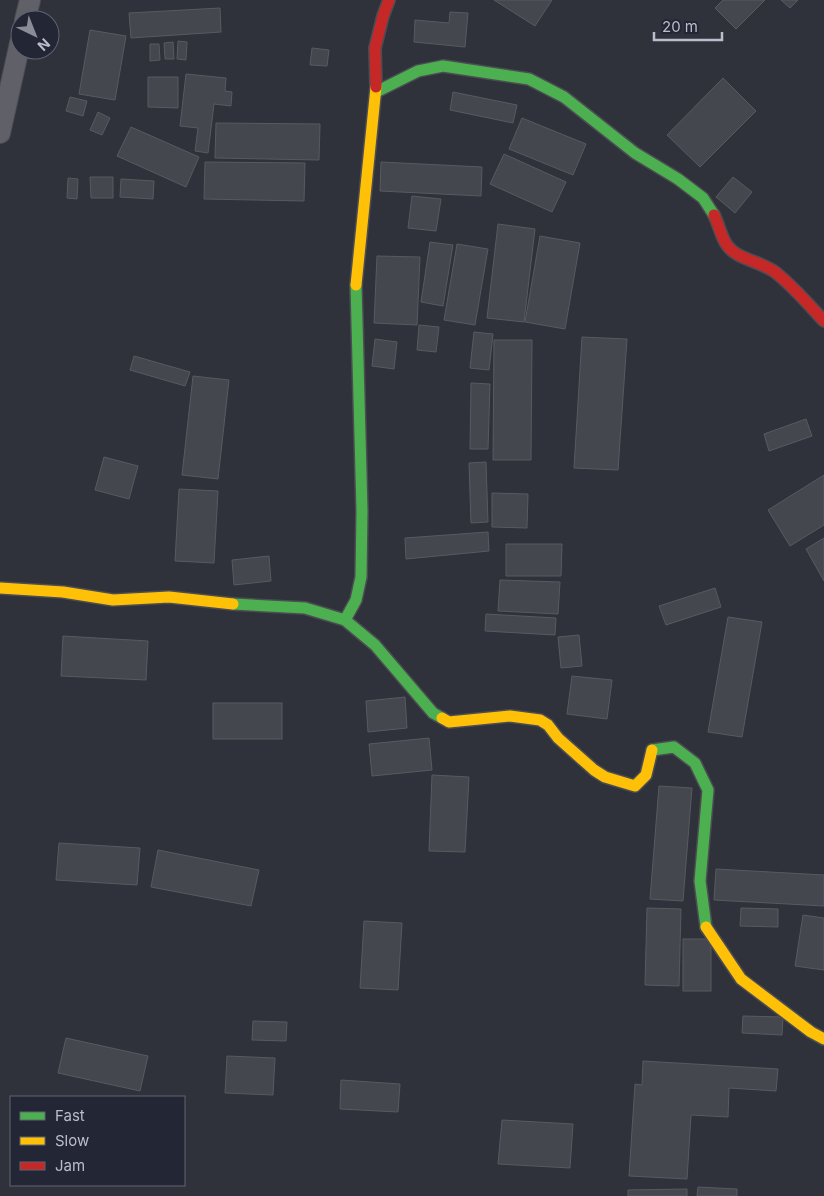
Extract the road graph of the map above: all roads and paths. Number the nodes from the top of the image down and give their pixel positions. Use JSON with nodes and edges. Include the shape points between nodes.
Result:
{"nodes":[{"id":1,"x":389,"y":0,"type":"edge"},
{"id":2,"x":12,"y":60,"type":"edge"},
{"id":3,"x":7,"y":72,"type":"edge"},
{"id":4,"x":376,"y":92,"type":"junction"},
{"id":5,"x":0,"y":133,"type":"edge"},
{"id":6,"x":824,"y":321,"type":"edge"},
{"id":7,"x":0,"y":588,"type":"edge"},
{"id":8,"x":345,"y":620,"type":"junction"},
{"id":9,"x":824,"y":1039,"type":"edge"}],
"edges":[{"from":1,"to":4,"type":"street","via":[[375,48]]},
{"from":2,"to":3,"type":"street"},
{"from":3,"to":5,"type":"street"},
{"from":4,"to":6,"type":"street","via":[[418,71],[443,66],[528,79],[564,98],[703,198],[715,216],[724,242],[737,254],[772,270],[785,280]]},
{"from":4,"to":8,"type":"street","via":[[356,284],[361,577],[356,600]]},
{"from":7,"to":8,"type":"street","via":[[63,592],[114,600],[168,597],[305,608]]},
{"from":8,"to":9,"type":"street","via":[[375,645],[433,714],[449,722],[510,716],[540,720],[594,770],[605,777],[635,786],[644,781],[648,773],[652,750],[674,747],[694,763],[708,790],[700,881],[706,929],[741,979]]}]}
